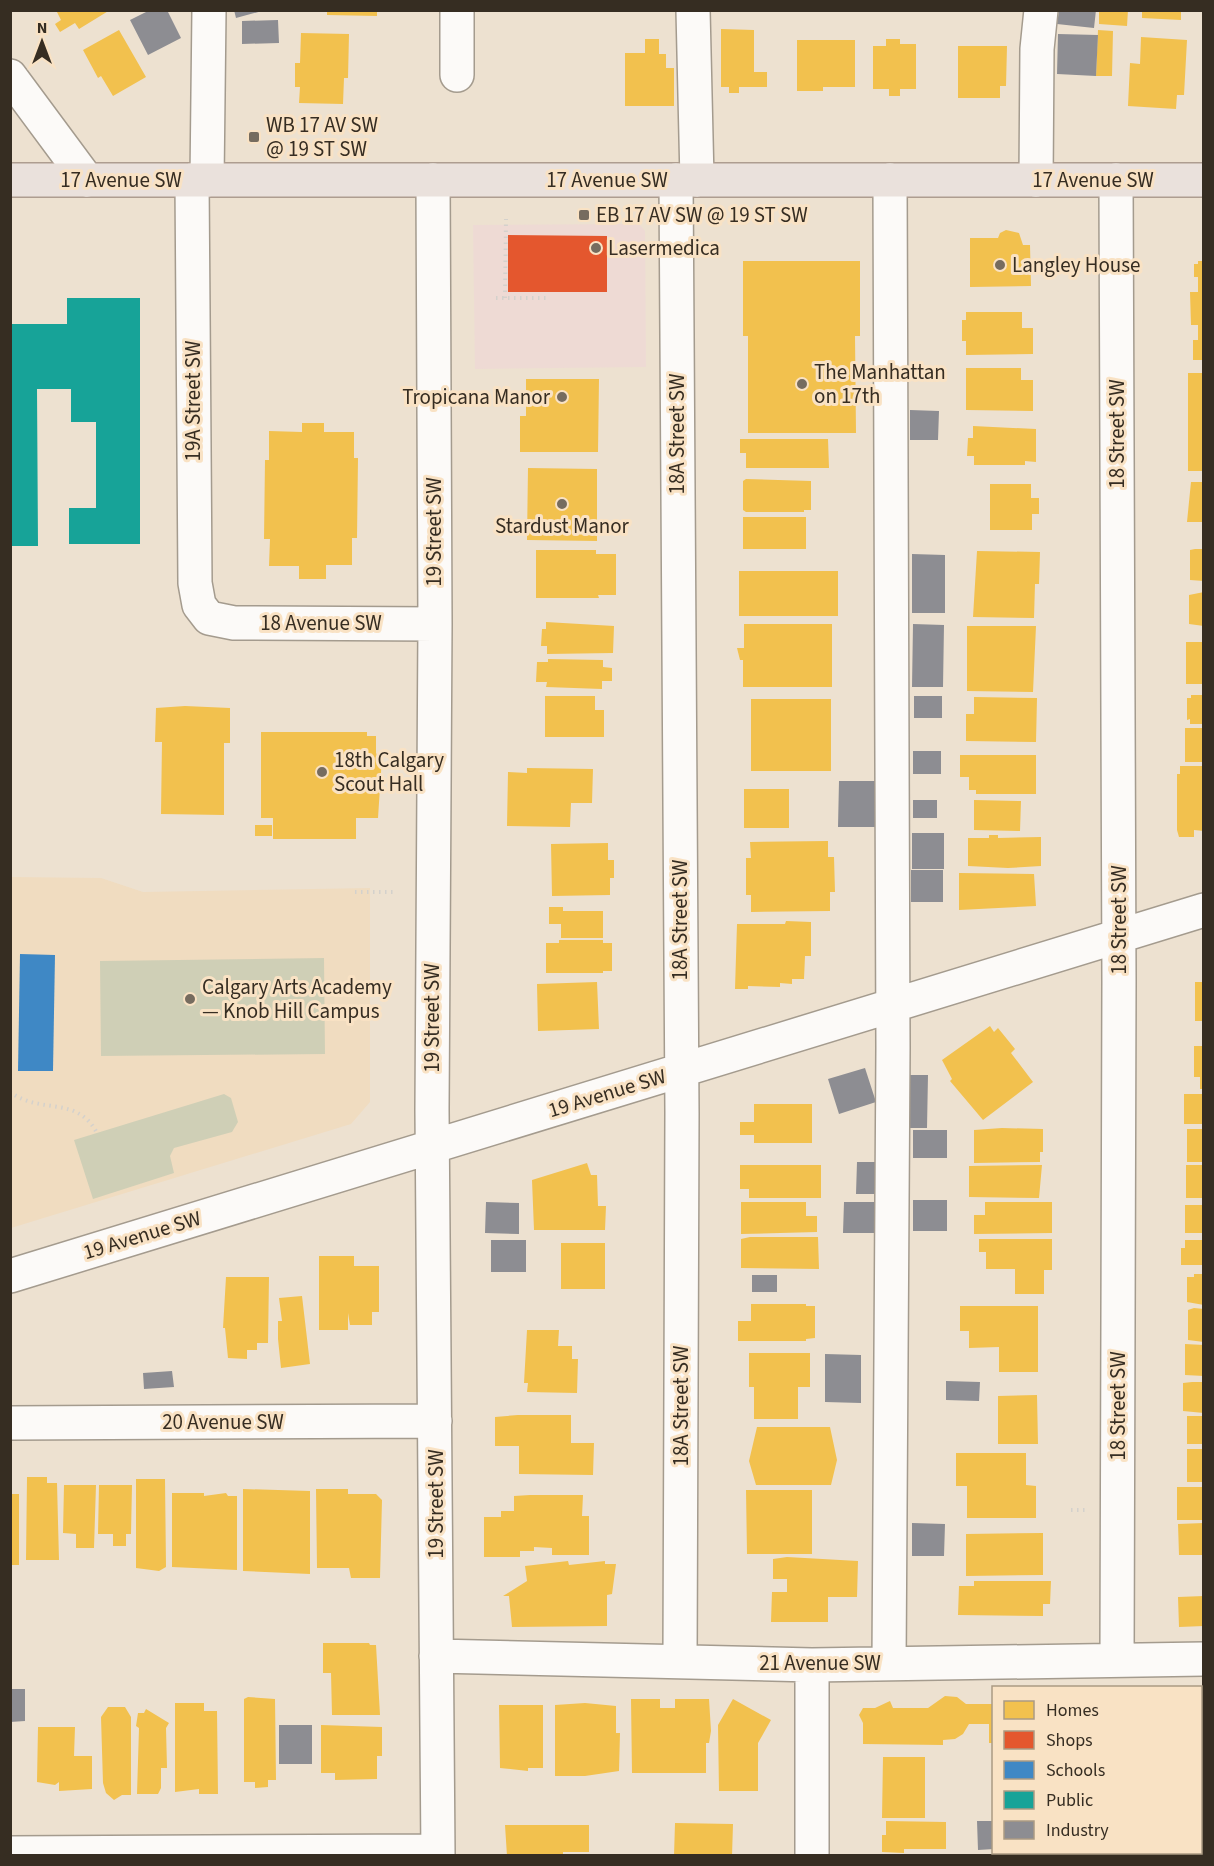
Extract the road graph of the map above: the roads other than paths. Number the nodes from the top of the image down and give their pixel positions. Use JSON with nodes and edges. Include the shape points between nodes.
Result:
{"nodes":[{"id":1,"x":209,"y":10,"type":"edge"},
{"id":2,"x":457,"y":10,"type":"edge"},
{"id":3,"x":693,"y":10,"type":"edge"},
{"id":4,"x":1041,"y":10,"type":"edge"},
{"id":5,"x":457,"y":75,"type":"dead end"},
{"id":6,"x":10,"y":76,"type":"edge"},
{"id":7,"x":10,"y":180,"type":"edge"},
{"id":8,"x":87,"y":180,"type":"junction"},
{"id":9,"x":199,"y":180,"type":"junction"},
{"id":10,"x":433,"y":180,"type":"junction"},
{"id":11,"x":686,"y":180,"type":"junction"},
{"id":12,"x":890,"y":180,"type":"junction"},
{"id":13,"x":1036,"y":180,"type":"junction"},
{"id":14,"x":1116,"y":180,"type":"junction"},
{"id":15,"x":1203,"y":180,"type":"edge"},
{"id":16,"x":208,"y":618,"type":"joint"},
{"id":17,"x":435,"y":624,"type":"junction"},
{"id":18,"x":1203,"y":910,"type":"edge"},
{"id":19,"x":1118,"y":937,"type":"junction"},
{"id":20,"x":893,"y":1006,"type":"junction"},
{"id":21,"x":681,"y":1070,"type":"junction"},
{"id":22,"x":432,"y":1148,"type":"junction"},
{"id":23,"x":10,"y":1276,"type":"edge"},
{"id":24,"x":435,"y":1421,"type":"junction"},
{"id":25,"x":10,"y":1423,"type":"edge"},
{"id":26,"x":436,"y":1656,"type":"junction"},
{"id":27,"x":1203,"y":1659,"type":"edge"},
{"id":28,"x":680,"y":1660,"type":"junction"},
{"id":29,"x":1117,"y":1660,"type":"junction"},
{"id":30,"x":890,"y":1663,"type":"junction"},
{"id":31,"x":813,"y":1665,"type":"junction"},
{"id":32,"x":10,"y":1853,"type":"edge"},
{"id":33,"x":438,"y":1853,"type":"edge"},
{"id":34,"x":812,"y":1856,"type":"edge"}],
"edges":[{"from":1,"to":9,"type":"street","name":"19A Street SW"},
{"from":2,"to":5,"type":"street"},
{"from":3,"to":11,"type":"street","name":"18A Street SW"},
{"from":4,"to":13,"type":"street"},
{"from":6,"to":8,"type":"street"},
{"from":7,"to":8,"type":"main road","name":"17 Avenue SW"},
{"from":8,"to":9,"type":"main road","name":"17 Avenue SW"},
{"from":9,"to":10,"type":"main road","name":"17 Avenue SW"},
{"from":9,"to":16,"type":"street","name":"19A Street SW","via":[[195,583],[199,605]]},
{"from":10,"to":11,"type":"main road","name":"17 Avenue SW"},
{"from":10,"to":17,"type":"street","name":"19 Street SW"},
{"from":11,"to":12,"type":"main road","name":"17 Avenue SW"},
{"from":11,"to":21,"type":"street","name":"18A Street SW"},
{"from":12,"to":13,"type":"main road","name":"17 Avenue SW"},
{"from":12,"to":20,"type":"street"},
{"from":13,"to":14,"type":"main road","name":"17 Avenue SW"},
{"from":14,"to":15,"type":"main road","name":"17 Avenue SW"},
{"from":14,"to":19,"type":"street","name":"18 Street SW"},
{"from":16,"to":17,"type":"street","name":"18 Avenue SW","via":[[234,623]]},
{"from":17,"to":22,"type":"street","name":"19 Street SW"},
{"from":18,"to":19,"type":"street","name":"19 Avenue SW"},
{"from":19,"to":20,"type":"street","name":"19 Avenue SW"},
{"from":19,"to":29,"type":"street","name":"18 Street SW"},
{"from":20,"to":21,"type":"street","name":"19 Avenue SW"},
{"from":20,"to":30,"type":"street"},
{"from":21,"to":22,"type":"street","name":"19 Avenue SW"},
{"from":21,"to":28,"type":"street","name":"18A Street SW"},
{"from":22,"to":23,"type":"street","name":"19 Avenue SW"},
{"from":22,"to":24,"type":"street","name":"19 Street SW"},
{"from":24,"to":25,"type":"street","name":"20 Avenue SW"},
{"from":24,"to":26,"type":"street","name":"19 Street SW"},
{"from":26,"to":28,"type":"street","name":"21 Avenue SW"},
{"from":26,"to":33,"type":"street","name":"19 Street SW"},
{"from":27,"to":29,"type":"street","name":"21 Avenue SW"},
{"from":28,"to":31,"type":"street","name":"21 Avenue SW"},
{"from":29,"to":30,"type":"street","name":"21 Avenue SW"},
{"from":30,"to":31,"type":"street","name":"21 Avenue SW"},
{"from":31,"to":34,"type":"street"},
{"from":32,"to":33,"type":"street"}]}
